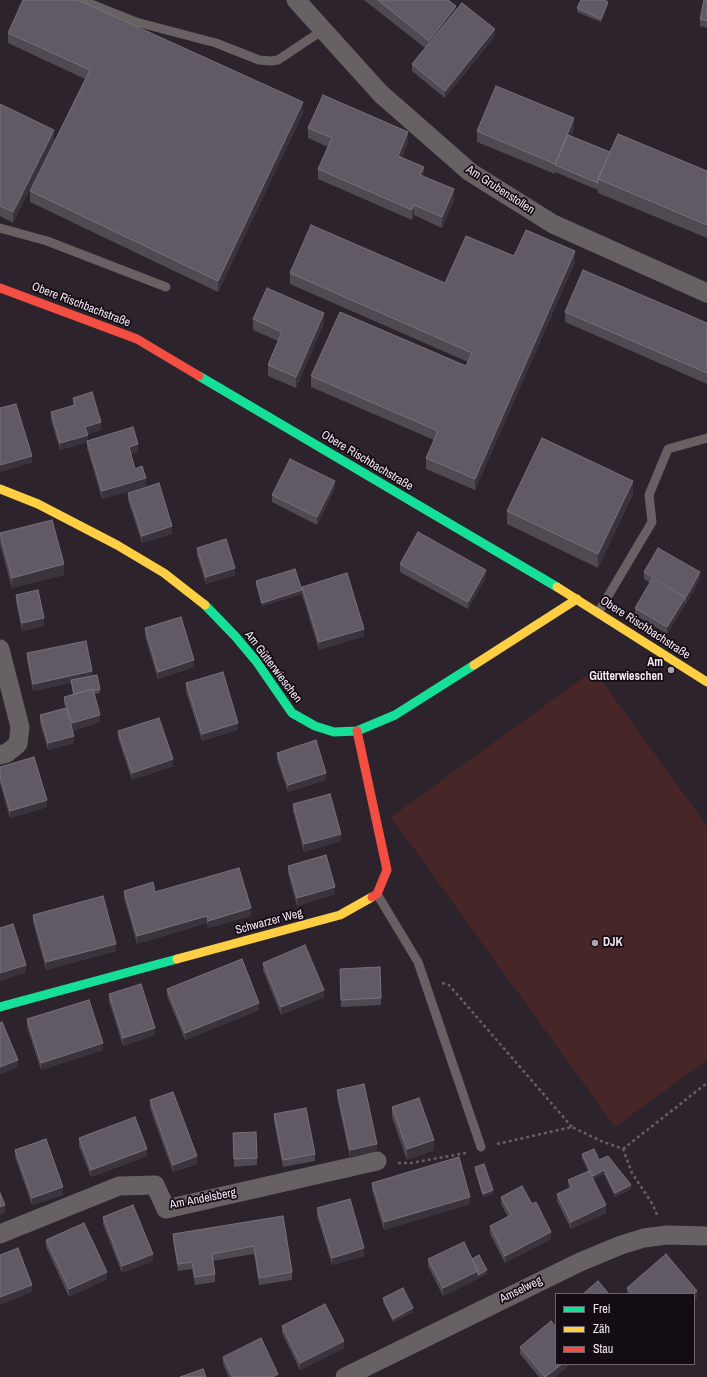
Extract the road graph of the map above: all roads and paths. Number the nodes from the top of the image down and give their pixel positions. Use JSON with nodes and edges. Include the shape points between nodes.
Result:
{"nodes":[{"id":1,"x":82,"y":0,"type":"edge"},
{"id":2,"x":296,"y":0,"type":"edge"},
{"id":3,"x":323,"y":30,"type":"junction"},
{"id":4,"x":0,"y":228,"type":"edge"},
{"id":5,"x":166,"y":287,"type":"dead end"},
{"id":6,"x":0,"y":288,"type":"edge"},
{"id":7,"x":707,"y":293,"type":"edge"},
{"id":8,"x":707,"y":438,"type":"edge"},
{"id":9,"x":0,"y":489,"type":"edge"},
{"id":10,"x":577,"y":599,"type":"junction"},
{"id":11,"x":598,"y":613,"type":"junction"},
{"id":12,"x":0,"y":650,"type":"edge"},
{"id":13,"x":707,"y":682,"type":"edge"},
{"id":14,"x":357,"y":731,"type":"junction"},
{"id":15,"x":0,"y":755,"type":"edge"},
{"id":16,"x":377,"y":894,"type":"junction"},
{"id":17,"x":422,"y":976,"type":"junction"},
{"id":18,"x":0,"y":1007,"type":"edge"},
{"id":19,"x":707,"y":1083,"type":"edge"},
{"id":20,"x":572,"y":1127,"type":"junction"},
{"id":21,"x":481,"y":1147,"type":"junction"},
{"id":22,"x":624,"y":1149,"type":"junction"},
{"id":23,"x":377,"y":1161,"type":"joint"},
{"id":24,"x":0,"y":1234,"type":"edge"},
{"id":25,"x":667,"y":1235,"type":"junction"},
{"id":26,"x":707,"y":1236,"type":"edge"},
{"id":27,"x":345,"y":1377,"type":"edge"}],
"edges":[{"from":1,"to":3,"type":"lane","via":[[136,22],[216,43],[260,60],[278,60]]},
{"from":2,"to":3,"type":"street","name":"Am Grubenstollen"},
{"from":3,"to":7,"type":"street","name":"Am Grubenstollen","via":[[381,94],[470,172],[553,224]]},
{"from":4,"to":5,"type":"lane","via":[[47,241]]},
{"from":6,"to":10,"type":"street","name":"Obere Rischbachstraße","via":[[137,339]]},
{"from":8,"to":11,"type":"lane","via":[[668,449],[649,495],[652,522]]},
{"from":9,"to":14,"type":"street","name":"Am Gütterwieschen","via":[[38,504],[164,573],[201,601],[235,636],[256,661],[292,713],[315,726],[334,732]]},
{"from":10,"to":11,"type":"street","name":"Obere Rischbachstraße"},
{"from":10,"to":14,"type":"street","name":"Am Gütterwieschen","via":[[395,715]]},
{"from":11,"to":13,"type":"street","name":"Obere Rischbachstraße"},
{"from":12,"to":15,"type":"street","via":[[20,727],[18,744]]},
{"from":14,"to":16,"type":"street","via":[[387,870]]},
{"from":16,"to":17,"type":"lane","via":[[418,962]]},
{"from":16,"to":18,"type":"street","name":"Schwarzer Weg","via":[[340,915]]},
{"from":17,"to":20,"type":"path","via":[[449,985]]},
{"from":17,"to":21,"type":"lane"},
{"from":19,"to":22,"type":"path"},
{"from":20,"to":21,"type":"path"},
{"from":20,"to":22,"type":"path"},
{"from":21,"to":23,"type":"path","via":[[470,1152],[411,1163]]},
{"from":22,"to":25,"type":"path","via":[[632,1173],[653,1205]]},
{"from":23,"to":24,"type":"street","name":"Am Andelsberg","via":[[166,1209],[155,1184],[119,1186]]},
{"from":25,"to":26,"type":"street","name":"Amselweg"},
{"from":25,"to":27,"type":"street","name":"Amselweg","via":[[621,1245],[580,1262]]}]}
